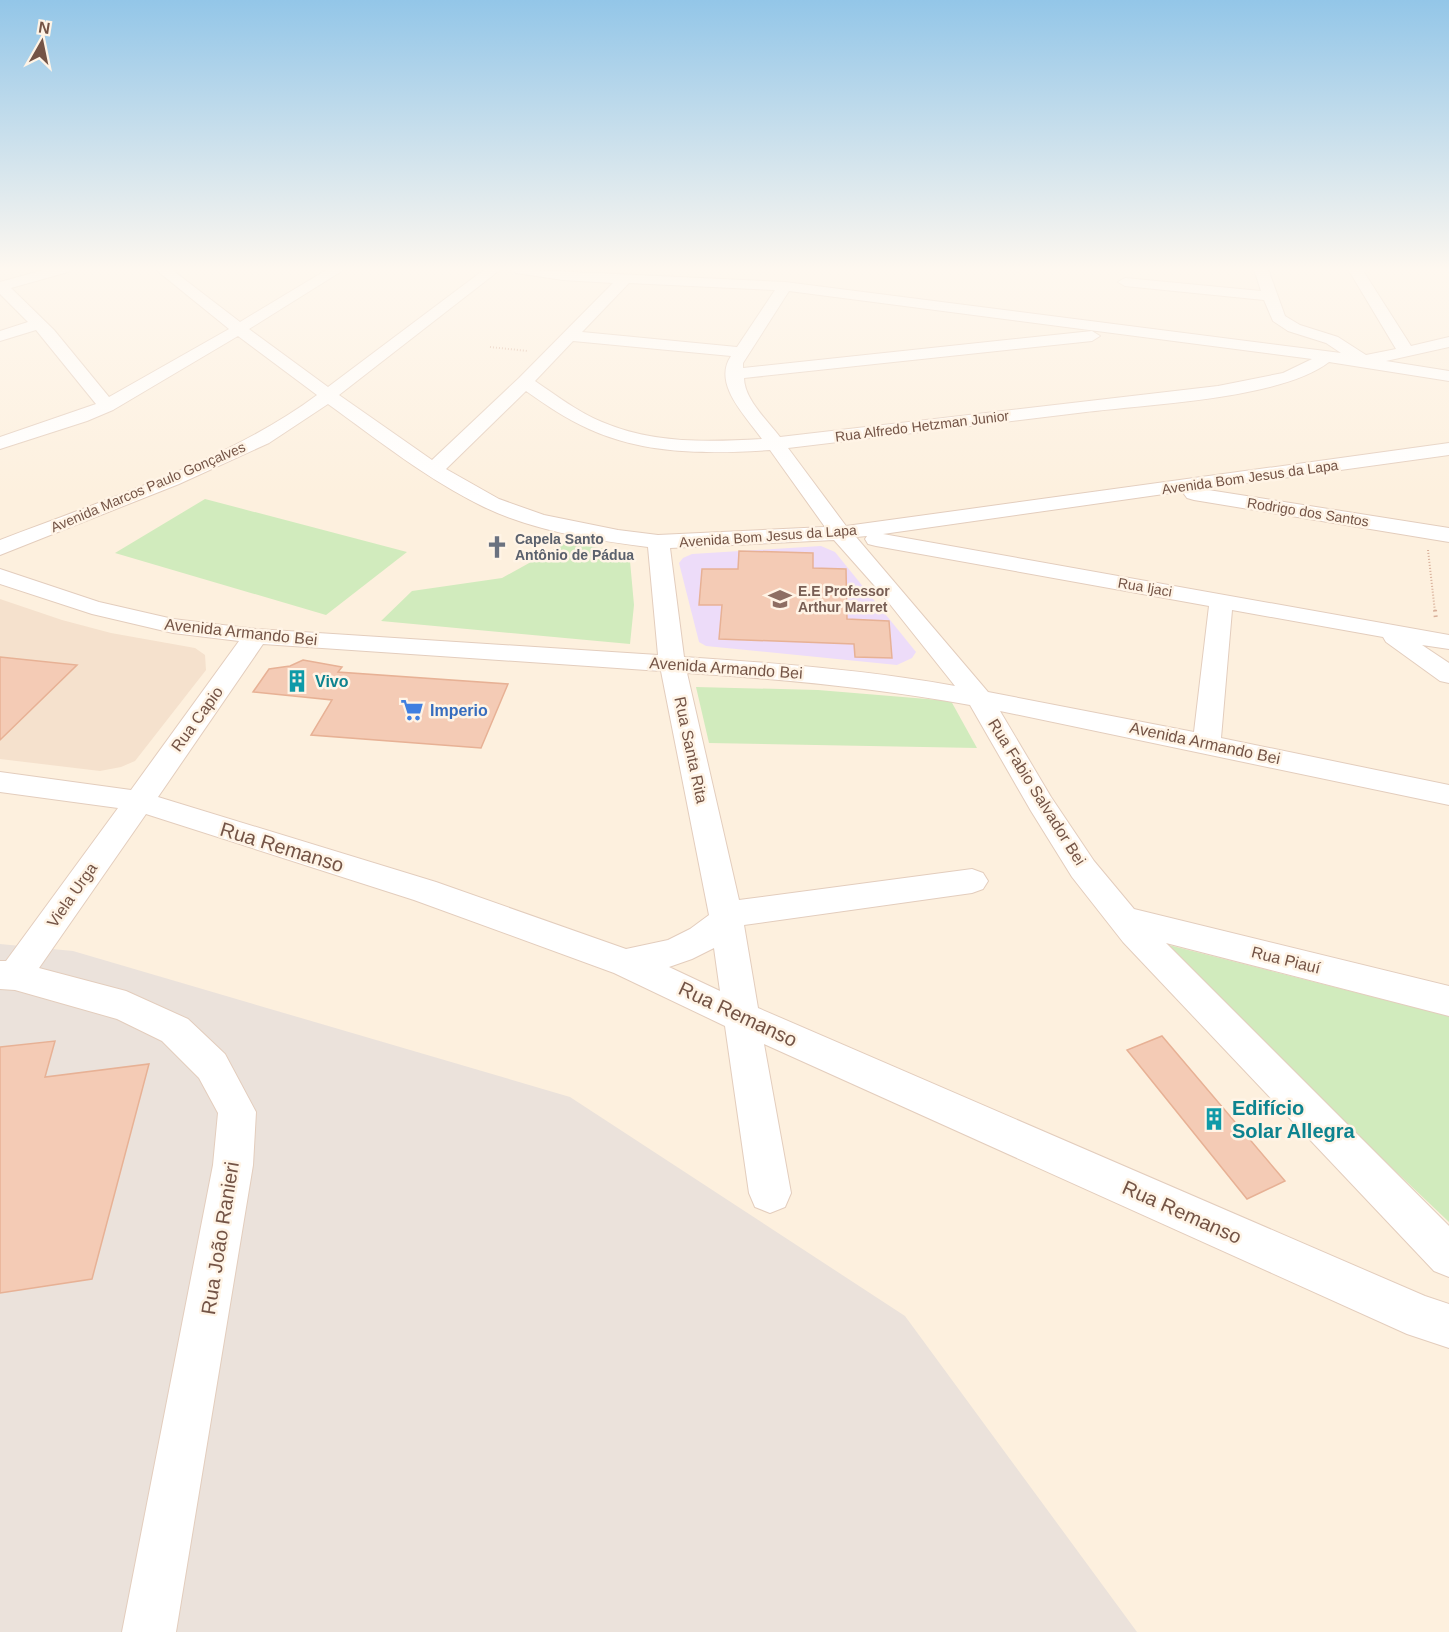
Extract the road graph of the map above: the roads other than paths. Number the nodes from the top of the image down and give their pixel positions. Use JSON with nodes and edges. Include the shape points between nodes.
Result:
{"nodes":[{"id":1,"x":57,"y":345,"type":"edge"},
{"id":2,"x":212,"y":345,"type":"edge"},
{"id":3,"x":260,"y":345,"type":"edge"},
{"id":4,"x":394,"y":345,"type":"edge"},
{"id":5,"x":560,"y":345,"type":"edge"},
{"id":6,"x":666,"y":345,"type":"edge"},
{"id":7,"x":745,"y":345,"type":"edge"},
{"id":8,"x":1009,"y":345,"type":"edge"},
{"id":9,"x":1245,"y":345,"type":"edge"},
{"id":10,"x":1340,"y":345,"type":"edge"},
{"id":11,"x":1402,"y":345,"type":"edge"},
{"id":12,"x":1434,"y":345,"type":"edge"},
{"id":13,"x":1406,"y":351,"type":"junction"},
{"id":14,"x":740,"y":352,"type":"junction"},
{"id":15,"x":1326,"y":356,"type":"junction"},
{"id":16,"x":1363,"y":361,"type":"junction"},
{"id":17,"x":734,"y":374,"type":"junction"},
{"id":18,"x":1449,"y":376,"type":"edge"},
{"id":19,"x":525,"y":382,"type":"junction"},
{"id":20,"x":328,"y":395,"type":"junction"},
{"id":21,"x":107,"y":406,"type":"junction"},
{"id":22,"x":0,"y":444,"type":"edge"},
{"id":23,"x":773,"y":444,"type":"junction"},
{"id":24,"x":1449,"y":449,"type":"edge"},
{"id":25,"x":433,"y":470,"type":"junction"},
{"id":26,"x":1167,"y":489,"type":"junction"},
{"id":27,"x":840,"y":533,"type":"junction"},
{"id":28,"x":1449,"y":535,"type":"edge"},
{"id":29,"x":658,"y":543,"type":"junction"},
{"id":30,"x":0,"y":548,"type":"edge"},
{"id":31,"x":0,"y":576,"type":"edge"},
{"id":32,"x":1221,"y":601,"type":"junction"},
{"id":33,"x":1388,"y":632,"type":"junction"},
{"id":34,"x":256,"y":636,"type":"junction"},
{"id":35,"x":1444,"y":641,"type":"edge"},
{"id":36,"x":672,"y":663,"type":"junction"},
{"id":37,"x":1449,"y":675,"type":"edge"},
{"id":38,"x":979,"y":698,"type":"junction"},
{"id":39,"x":1207,"y":743,"type":"junction"},
{"id":40,"x":0,"y":782,"type":"edge"},
{"id":41,"x":1449,"y":795,"type":"edge"},
{"id":42,"x":138,"y":801,"type":"junction"},
{"id":43,"x":972,"y":881,"type":"dead end"},
{"id":44,"x":726,"y":918,"type":"junction"},
{"id":45,"x":1124,"y":919,"type":"junction"},
{"id":46,"x":626,"y":963,"type":"junction"},
{"id":47,"x":8,"y":976,"type":"edge"},
{"id":48,"x":1449,"y":1001,"type":"edge"},
{"id":49,"x":742,"y":1017,"type":"junction"},
{"id":50,"x":770,"y":1193,"type":"dead end"},
{"id":51,"x":1449,"y":1256,"type":"edge"},
{"id":52,"x":1449,"y":1326,"type":"edge"},
{"id":53,"x":149,"y":1632,"type":"edge"}],
"edges":[{"from":1,"to":21,"type":"street"},
{"from":2,"to":21,"type":"street"},
{"from":3,"to":20,"type":"street","name":"Avenida Bom Jesus da Lapa"},
{"from":4,"to":20,"type":"street","name":"Avenida Marcos Paulo Gonçalves"},
{"from":5,"to":19,"type":"street"},
{"from":6,"to":14,"type":"street"},
{"from":7,"to":14,"type":"street"},
{"from":8,"to":17,"type":"street"},
{"from":9,"to":15,"type":"street"},
{"from":10,"to":16,"type":"street"},
{"from":11,"to":13,"type":"street"},
{"from":12,"to":13,"type":"street"},
{"from":13,"to":16,"type":"street"},
{"from":14,"to":17,"type":"street"},
{"from":15,"to":16,"type":"street"},
{"from":15,"to":23,"type":"street","name":"Rua Alfredo Hetzman Junior","via":[[1314,367],[1278,380],[1218,391]]},
{"from":16,"to":18,"type":"street"},
{"from":17,"to":23,"type":"street","name":"Rua Fabio Salvador Bei","via":[[740,396]]},
{"from":19,"to":23,"type":"street","name":"Rua Alfredo Hetzman Junior","via":[[576,416],[632,438],[680,446]]},
{"from":19,"to":25,"type":"street"},
{"from":20,"to":25,"type":"street","name":"Avenida Bom Jesus da Lapa"},
{"from":20,"to":30,"type":"street","name":"Avenida Marcos Paulo Gonçalves","via":[[262,439]]},
{"from":21,"to":22,"type":"street"},
{"from":23,"to":27,"type":"street","name":"Rua Fabio Salvador Bei","via":[[804,480]]},
{"from":24,"to":26,"type":"street","name":"Avenida Bom Jesus da Lapa"},
{"from":25,"to":29,"type":"street","name":"Avenida Bom Jesus da Lapa","via":[[492,503],[538,520]]},
{"from":26,"to":27,"type":"street","name":"Avenida Bom Jesus da Lapa"},
{"from":26,"to":28,"type":"street","name":"Rodrigo dos Santos"},
{"from":27,"to":29,"type":"street","name":"Avenida Bom Jesus da Lapa"},
{"from":27,"to":32,"type":"street","name":"Rua Ijaci"},
{"from":27,"to":38,"type":"street","name":"Rua Fabio Salvador Bei"},
{"from":29,"to":36,"type":"street","name":"Rua Santa Rita"},
{"from":31,"to":34,"type":"street","name":"Avenida Armando Bei","via":[[130,616],[173,626]]},
{"from":32,"to":33,"type":"street","name":"Rua Ijaci"},
{"from":32,"to":39,"type":"street"},
{"from":33,"to":35,"type":"street","name":"Rua Ijaci"},
{"from":33,"to":37,"type":"street"},
{"from":34,"to":36,"type":"street","name":"Avenida Armando Bei"},
{"from":34,"to":42,"type":"street","name":"Rua Capio"},
{"from":36,"to":38,"type":"street","name":"Avenida Armando Bei","via":[[832,676]]},
{"from":36,"to":44,"type":"street","name":"Rua Santa Rita"},
{"from":38,"to":39,"type":"street","name":"Avenida Armando Bei"},
{"from":38,"to":45,"type":"street","name":"Rua Fabio Salvador Bei","via":[[1083,869]]},
{"from":39,"to":41,"type":"street","name":"Avenida Armando Bei"},
{"from":40,"to":42,"type":"street","name":"Rua Remanso"},
{"from":42,"to":46,"type":"street","name":"Rua Remanso","via":[[425,891]]},
{"from":42,"to":47,"type":"street","name":"Viela Urga"},
{"from":43,"to":44,"type":"street"},
{"from":44,"to":46,"type":"street","via":[[694,945],[669,955]]},
{"from":44,"to":49,"type":"street","name":"Rua Santa Rita"},
{"from":45,"to":48,"type":"street","name":"Rua Piauí"},
{"from":45,"to":51,"type":"street","name":"Rua Fabio Salvador Bei"},
{"from":46,"to":49,"type":"street","name":"Rua Remanso"},
{"from":47,"to":53,"type":"street","name":"Rua João Ranieri","via":[[126,1006],[175,1030],[212,1066],[237,1112],[231,1177]]},
{"from":49,"to":50,"type":"street","name":"Rua Santa Rita"},
{"from":49,"to":52,"type":"street","name":"Rua Remanso","via":[[1423,1318]]}]}
